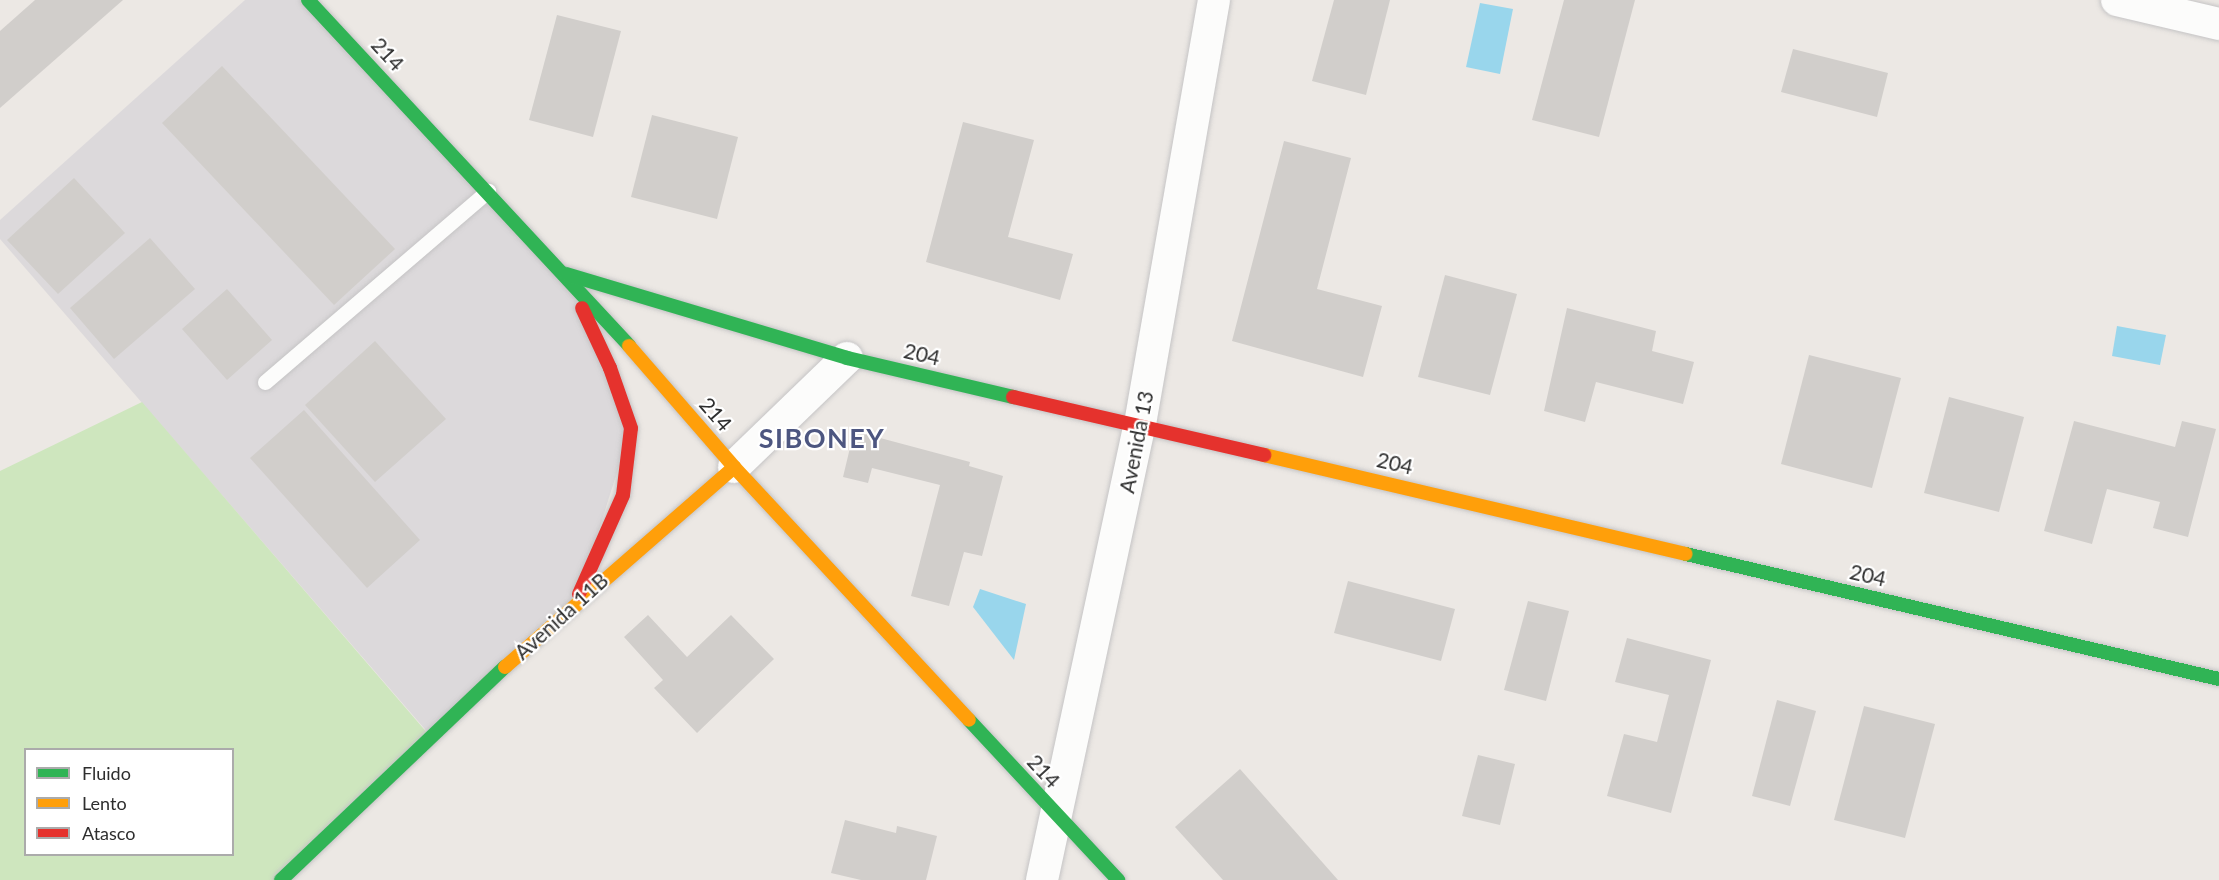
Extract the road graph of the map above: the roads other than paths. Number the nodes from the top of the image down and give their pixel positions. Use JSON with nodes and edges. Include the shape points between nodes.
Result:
{"nodes":[{"id":1,"x":308,"y":0,"type":"edge"},
{"id":2,"x":1214,"y":0,"type":"edge"},
{"id":3,"x":2117,"y":0,"type":"edge"},
{"id":4,"x":2219,"y":24,"type":"edge"},
{"id":5,"x":488,"y":191,"type":"junction"},
{"id":6,"x":566,"y":274,"type":"junction"},
{"id":7,"x":847,"y":358,"type":"junction"},
{"id":8,"x":265,"y":382,"type":"dead end"},
{"id":9,"x":1140,"y":424,"type":"junction"},
{"id":10,"x":734,"y":467,"type":"junction"},
{"id":11,"x":576,"y":602,"type":"junction"},
{"id":12,"x":2219,"y":679,"type":"edge"},
{"id":13,"x":1057,"y":816,"type":"junction"},
{"id":14,"x":281,"y":880,"type":"edge"},
{"id":15,"x":1042,"y":880,"type":"edge"},
{"id":16,"x":1118,"y":880,"type":"edge"}],
"edges":[{"from":1,"to":5,"type":"street","name":"214"},
{"from":2,"to":9,"type":"street","name":"Avenida 13"},
{"from":3,"to":4,"type":"street"},
{"from":5,"to":6,"type":"street","name":"214"},
{"from":5,"to":8,"type":"lane"},
{"from":6,"to":7,"type":"street","name":"204"},
{"from":6,"to":10,"type":"street","name":"214"},
{"from":6,"to":11,"type":"street","via":[[610,368],[631,428],[623,495]]},
{"from":7,"to":9,"type":"street","name":"204"},
{"from":7,"to":10,"type":"street","name":"Avenida 11B"},
{"from":9,"to":12,"type":"street","name":"204"},
{"from":9,"to":13,"type":"street","name":"Avenida 13"},
{"from":10,"to":11,"type":"street","name":"Avenida 11B"},
{"from":10,"to":13,"type":"street","name":"214"},
{"from":11,"to":14,"type":"street","name":"Avenida 11B","via":[[429,735]]},
{"from":13,"to":15,"type":"street","name":"Avenida 13"},
{"from":13,"to":16,"type":"street","name":"214"}]}
